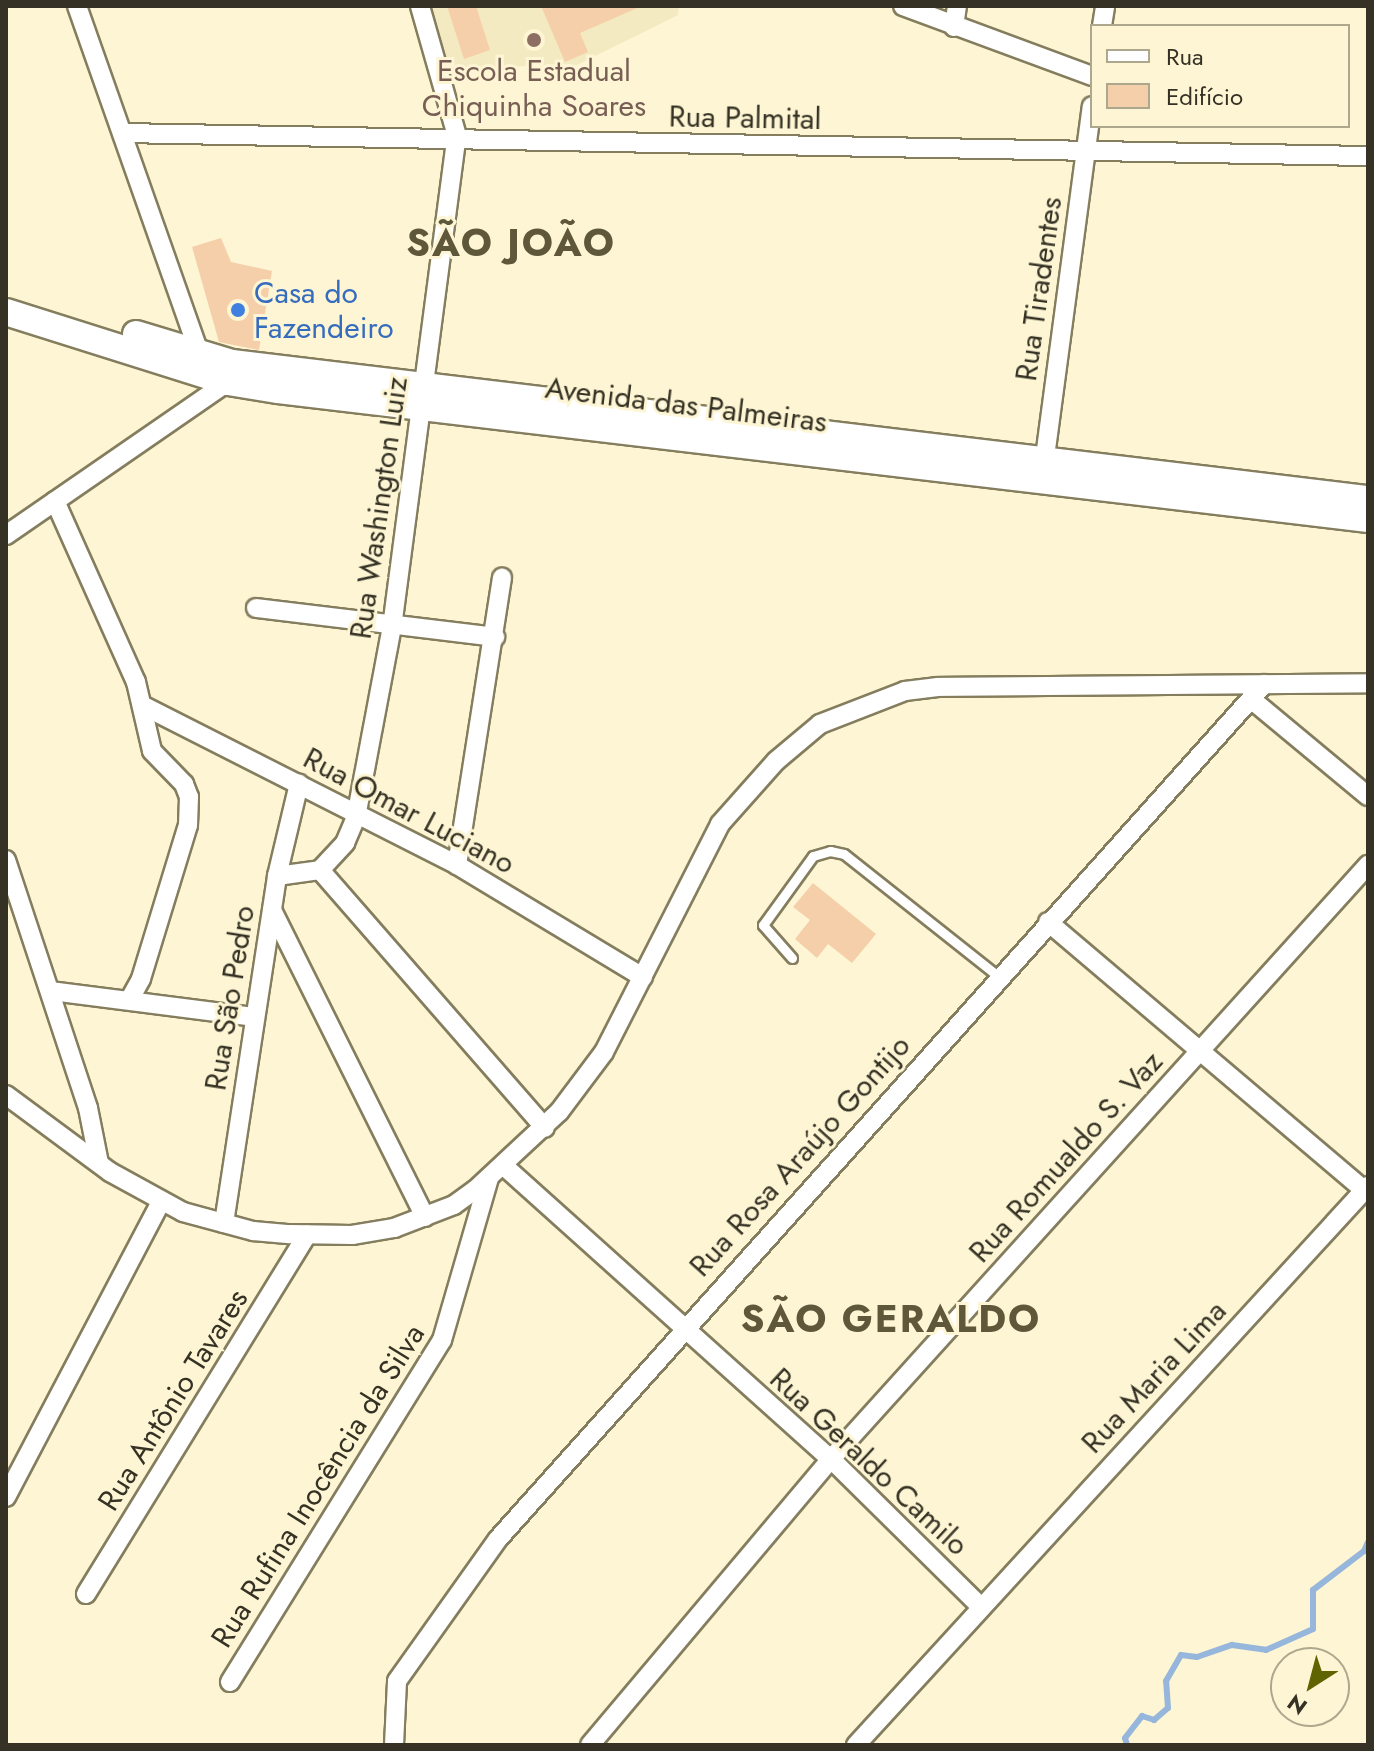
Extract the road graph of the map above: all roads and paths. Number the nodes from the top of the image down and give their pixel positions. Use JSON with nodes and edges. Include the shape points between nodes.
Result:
{"nodes":[{"id":1,"x":77,"y":6,"type":"edge"},
{"id":2,"x":420,"y":6,"type":"edge"},
{"id":3,"x":903,"y":6,"type":"edge"},
{"id":4,"x":957,"y":6,"type":"edge"},
{"id":5,"x":954,"y":27,"type":"junction"},
{"id":6,"x":1090,"y":75,"type":"edge"},
{"id":7,"x":1090,"y":122,"type":"edge"},
{"id":8,"x":122,"y":133,"type":"junction"},
{"id":9,"x":457,"y":136,"type":"junction"},
{"id":10,"x":1086,"y":153,"type":"junction"},
{"id":11,"x":1368,"y":156,"type":"edge"},
{"id":12,"x":6,"y":296,"type":"edge"},
{"id":13,"x":6,"y":312,"type":"edge"},
{"id":14,"x":199,"y":353,"type":"junction"},
{"id":15,"x":228,"y":382,"type":"junction"},
{"id":16,"x":423,"y":396,"type":"junction"},
{"id":17,"x":1044,"y":470,"type":"junction"},
{"id":18,"x":1368,"y":499,"type":"edge"},
{"id":19,"x":55,"y":501,"type":"junction"},
{"id":20,"x":1368,"y":519,"type":"edge"},
{"id":21,"x":6,"y":535,"type":"edge"},
{"id":22,"x":502,"y":578,"type":"dead end"},
{"id":23,"x":256,"y":608,"type":"dead end"},
{"id":24,"x":392,"y":627,"type":"junction"},
{"id":25,"x":495,"y":637,"type":"junction"},
{"id":26,"x":1368,"y":683,"type":"edge"},
{"id":27,"x":1264,"y":684,"type":"junction"},
{"id":28,"x":1251,"y":699,"type":"junction"},
{"id":29,"x":142,"y":705,"type":"junction"},
{"id":30,"x":299,"y":784,"type":"junction"},
{"id":31,"x":1368,"y":796,"type":"edge"},
{"id":32,"x":356,"y":817,"type":"junction"},
{"id":33,"x":6,"y":860,"type":"edge"},
{"id":34,"x":457,"y":865,"type":"junction"},
{"id":35,"x":1368,"y":865,"type":"edge"},
{"id":36,"x":320,"y":870,"type":"junction"},
{"id":37,"x":277,"y":876,"type":"junction"},
{"id":38,"x":16,"y":891,"type":"junction"},
{"id":39,"x":272,"y":910,"type":"junction"},
{"id":40,"x":6,"y":911,"type":"edge"},
{"id":41,"x":1048,"y":922,"type":"junction"},
{"id":42,"x":792,"y":958,"type":"dead end"},
{"id":43,"x":643,"y":977,"type":"junction"},
{"id":44,"x":999,"y":977,"type":"junction"},
{"id":45,"x":51,"y":991,"type":"junction"},
{"id":46,"x":130,"y":999,"type":"junction"},
{"id":47,"x":254,"y":1017,"type":"junction"},
{"id":48,"x":1198,"y":1052,"type":"junction"},
{"id":49,"x":6,"y":1095,"type":"edge"},
{"id":50,"x":545,"y":1128,"type":"junction"},
{"id":51,"x":99,"y":1163,"type":"junction"},
{"id":52,"x":504,"y":1166,"type":"junction"},
{"id":53,"x":489,"y":1178,"type":"junction"},
{"id":54,"x":1366,"y":1188,"type":"edge"},
{"id":55,"x":161,"y":1202,"type":"junction"},
{"id":56,"x":425,"y":1217,"type":"junction"},
{"id":57,"x":224,"y":1223,"type":"junction"},
{"id":58,"x":307,"y":1235,"type":"junction"},
{"id":59,"x":682,"y":1328,"type":"junction"},
{"id":60,"x":831,"y":1459,"type":"junction"},
{"id":61,"x":6,"y":1497,"type":"edge"},
{"id":62,"x":86,"y":1594,"type":"dead end"},
{"id":63,"x":980,"y":1606,"type":"junction"},
{"id":64,"x":230,"y":1682,"type":"dead end"},
{"id":65,"x":394,"y":1745,"type":"edge"},
{"id":66,"x":590,"y":1745,"type":"edge"},
{"id":67,"x":856,"y":1745,"type":"edge"}],
"edges":[{"from":1,"to":8,"type":"street"},
{"from":2,"to":9,"type":"street","name":"Rua Washington Luiz"},
{"from":3,"to":5,"type":"street"},
{"from":4,"to":5,"type":"street"},
{"from":5,"to":6,"type":"street"},
{"from":7,"to":10,"type":"street","name":"Rua Tiradentes"},
{"from":8,"to":9,"type":"street","name":"Rua Palmital"},
{"from":8,"to":14,"type":"street"},
{"from":9,"to":10,"type":"street","name":"Rua Palmital"},
{"from":9,"to":16,"type":"street","name":"Rua Washington Luiz"},
{"from":10,"to":11,"type":"street","name":"Rua Palmital"},
{"from":10,"to":17,"type":"street","name":"Rua Tiradentes"},
{"from":12,"to":14,"type":"main road","name":"Avenida das Palmeiras"},
{"from":13,"to":15,"type":"main road","name":"Avenida das Palmeiras"},
{"from":14,"to":16,"type":"main road","name":"Avenida das Palmeiras"},
{"from":15,"to":16,"type":"main road","name":"Avenida das Palmeiras"},
{"from":15,"to":19,"type":"street"},
{"from":16,"to":17,"type":"main road","name":"Avenida das Palmeiras"},
{"from":16,"to":24,"type":"street","name":"Rua Washington Luiz"},
{"from":17,"to":18,"type":"main road","name":"Avenida das Palmeiras"},
{"from":17,"to":20,"type":"main road","name":"Avenida das Palmeiras"},
{"from":19,"to":21,"type":"street"},
{"from":19,"to":29,"type":"street"},
{"from":22,"to":25,"type":"street"},
{"from":23,"to":24,"type":"street"},
{"from":24,"to":25,"type":"street"},
{"from":24,"to":32,"type":"street","name":"Rua Washington Luiz"},
{"from":25,"to":34,"type":"street"},
{"from":26,"to":27,"type":"street"},
{"from":27,"to":28,"type":"street","name":"Rua Rosa Araújo Gontijo"},
{"from":27,"to":43,"type":"street","via":[[938,687],[905,691],[842,713],[800,739],[720,824]]},
{"from":28,"to":31,"type":"street"},
{"from":28,"to":41,"type":"street","name":"Rua Rosa Araújo Gontijo"},
{"from":29,"to":30,"type":"street","name":"Rua Omar Luciano"},
{"from":29,"to":46,"type":"street","via":[[152,751],[184,784],[190,811],[141,979]]},
{"from":30,"to":32,"type":"street","name":"Rua Omar Luciano"},
{"from":30,"to":37,"type":"street","name":"Rua São Pedro"},
{"from":32,"to":34,"type":"street","name":"Rua Omar Luciano"},
{"from":32,"to":36,"type":"street","name":"Rua Washington Luiz","via":[[345,843]]},
{"from":33,"to":38,"type":"street"},
{"from":34,"to":43,"type":"street","name":"Rua Omar Luciano"},
{"from":35,"to":48,"type":"street","name":"Rua Romualdo S. Vaz"},
{"from":36,"to":37,"type":"street"},
{"from":36,"to":50,"type":"street"},
{"from":37,"to":39,"type":"street","name":"Rua São Pedro"},
{"from":38,"to":40,"type":"street"},
{"from":38,"to":45,"type":"street"},
{"from":39,"to":47,"type":"street","name":"Rua São Pedro"},
{"from":39,"to":56,"type":"street"},
{"from":41,"to":44,"type":"street","name":"Rua Rosa Araújo Gontijo"},
{"from":41,"to":48,"type":"street"},
{"from":42,"to":44,"type":"lane","via":[[763,925],[813,856],[830,851],[844,854]]},
{"from":43,"to":50,"type":"street","via":[[604,1052]]},
{"from":44,"to":59,"type":"street","name":"Rua Rosa Araújo Gontijo"},
{"from":45,"to":46,"type":"street"},
{"from":45,"to":51,"type":"street","via":[[88,1108]]},
{"from":46,"to":47,"type":"street"},
{"from":47,"to":57,"type":"street","name":"Rua São Pedro"},
{"from":48,"to":54,"type":"street"},
{"from":48,"to":60,"type":"street","name":"Rua Romualdo S. Vaz"},
{"from":49,"to":51,"type":"street"},
{"from":50,"to":52,"type":"street"},
{"from":51,"to":55,"type":"street"},
{"from":52,"to":53,"type":"street"},
{"from":52,"to":59,"type":"street","name":"Rua Geraldo Camilo"},
{"from":53,"to":56,"type":"street","via":[[454,1205]]},
{"from":53,"to":64,"type":"street","name":"Rua Rufina Inocência da Silva","via":[[442,1340]]},
{"from":54,"to":63,"type":"street","name":"Rua Maria Lima"},
{"from":55,"to":57,"type":"street"},
{"from":55,"to":61,"type":"street"},
{"from":56,"to":58,"type":"street","via":[[352,1235]]},
{"from":57,"to":58,"type":"street"},
{"from":58,"to":62,"type":"street","name":"Rua Antônio Tavares"},
{"from":59,"to":60,"type":"street","name":"Rua Geraldo Camilo"},
{"from":59,"to":65,"type":"street","name":"Rua Rosa Araújo Gontijo","via":[[498,1539],[397,1681]]},
{"from":60,"to":63,"type":"street","name":"Rua Geraldo Camilo"},
{"from":60,"to":66,"type":"street","name":"Rua Romualdo S. Vaz"},
{"from":63,"to":67,"type":"street","name":"Rua Maria Lima"}]}
